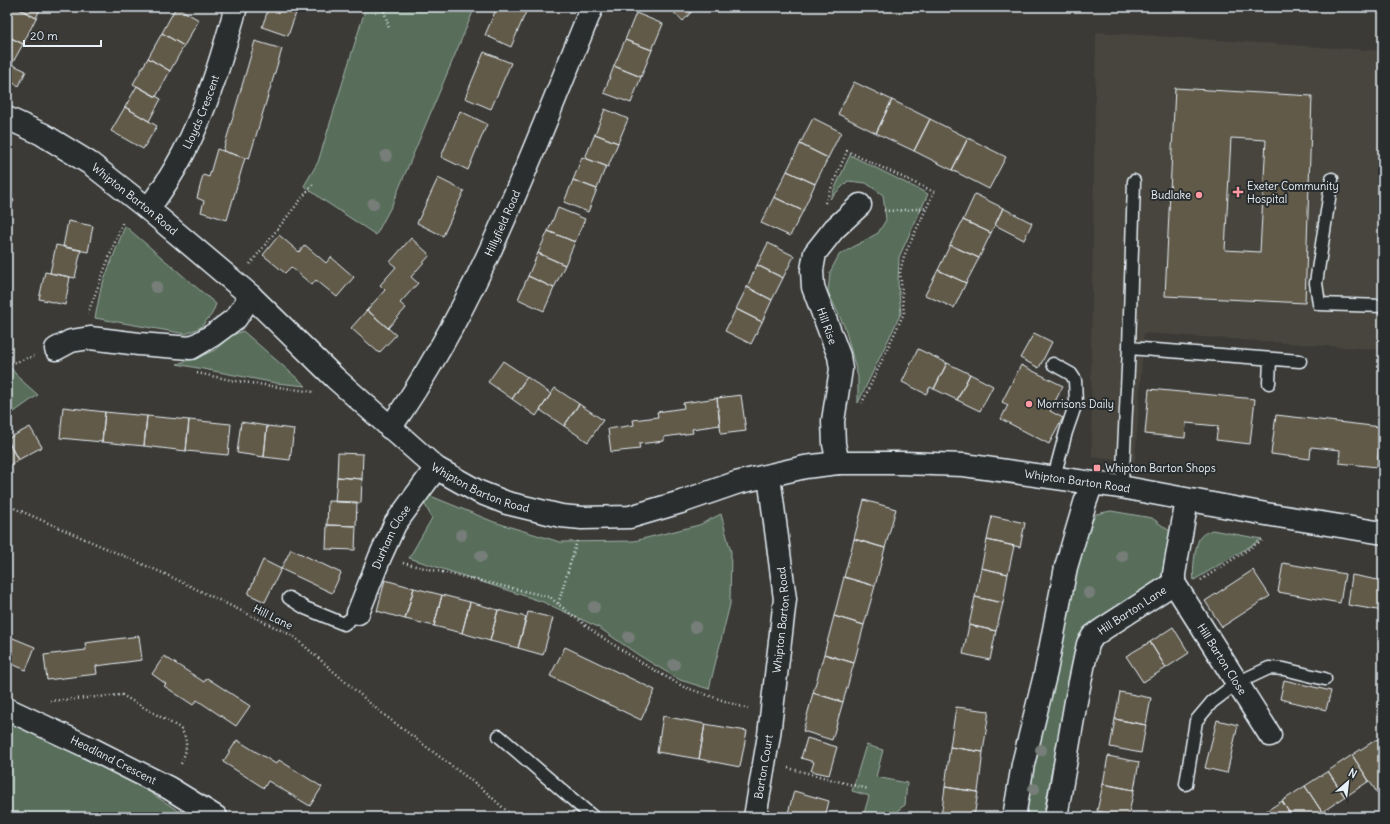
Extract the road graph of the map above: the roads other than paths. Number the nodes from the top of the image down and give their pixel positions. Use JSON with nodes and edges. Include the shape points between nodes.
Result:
{"nodes":[{"id":1,"x":236,"y":7,"type":"edge"},
{"id":2,"x":592,"y":7,"type":"edge"},
{"id":3,"x":7,"y":118,"type":"edge"},
{"id":4,"x":1332,"y":179,"type":"dead end"},
{"id":5,"x":1134,"y":181,"type":"dead end"},
{"id":6,"x":860,"y":205,"type":"road end"},
{"id":7,"x":148,"y":209,"type":"junction"},
{"id":8,"x":251,"y":296,"type":"junction"},
{"id":9,"x":1383,"y":306,"type":"edge"},
{"id":10,"x":1129,"y":348,"type":"junction"},
{"id":11,"x":56,"y":349,"type":"dead end"},
{"id":12,"x":1270,"y":360,"type":"junction"},
{"id":13,"x":1300,"y":361,"type":"dead end"},
{"id":14,"x":1053,"y":364,"type":"dead end"},
{"id":15,"x":1268,"y":383,"type":"dead end"},
{"id":16,"x":390,"y":428,"type":"junction"},
{"id":17,"x":838,"y":463,"type":"junction"},
{"id":18,"x":436,"y":468,"type":"junction"},
{"id":19,"x":769,"y":476,"type":"junction"},
{"id":20,"x":1054,"y":477,"type":"junction"},
{"id":21,"x":1092,"y":483,"type":"junction"},
{"id":22,"x":1121,"y":487,"type":"junction"},
{"id":23,"x":1187,"y":500,"type":"junction"},
{"id":24,"x":1383,"y":533,"type":"edge"},
{"id":25,"x":1177,"y":588,"type":"junction"},
{"id":26,"x":288,"y":598,"type":"dead end"},
{"id":27,"x":358,"y":613,"type":"joint"},
{"id":28,"x":1325,"y":679,"type":"dead end"},
{"id":29,"x":1237,"y":683,"type":"junction"},
{"id":30,"x":10,"y":711,"type":"edge"},
{"id":31,"x":771,"y":716,"type":"joint"},
{"id":32,"x":1270,"y":735,"type":"dead end"},
{"id":33,"x":499,"y":736,"type":"dead end"},
{"id":34,"x":1186,"y":784,"type":"dead end"},
{"id":35,"x":216,"y":817,"type":"edge"},
{"id":36,"x":593,"y":817,"type":"edge"},
{"id":37,"x":755,"y":817,"type":"edge"},
{"id":38,"x":1014,"y":817,"type":"edge"},
{"id":39,"x":1056,"y":817,"type":"edge"}],
"edges":[{"from":1,"to":7,"type":"street","name":"Lloyds Crescent","via":[[220,65],[203,110],[183,155]]},
{"from":2,"to":16,"type":"street","name":"Hillyfield Road","via":[[480,272],[446,339]]},
{"from":3,"to":7,"type":"street","name":"Whipton Barton Road","via":[[42,134],[91,164]]},
{"from":4,"to":9,"type":"lane","via":[[1316,283],[1319,304]]},
{"from":5,"to":10,"type":"lane"},
{"from":6,"to":17,"type":"street","name":"Hill Rise","via":[[834,229],[815,253],[812,270],[813,287],[841,369],[833,421]]},
{"from":7,"to":8,"type":"street","name":"Whipton Barton Road"},
{"from":8,"to":11,"type":"street","via":[[236,318],[191,348],[90,338],[70,342]]},
{"from":8,"to":16,"type":"street","name":"Whipton Barton Road"},
{"from":10,"to":12,"type":"lane"},
{"from":10,"to":22,"type":"lane"},
{"from":12,"to":13,"type":"lane"},
{"from":12,"to":15,"type":"lane"},
{"from":14,"to":20,"type":"lane","via":[[1075,380],[1076,404]]},
{"from":16,"to":18,"type":"street","name":"Whipton Barton Road"},
{"from":17,"to":19,"type":"street","name":"Whipton Barton Road","via":[[805,467]]},
{"from":17,"to":20,"type":"street","name":"Whipton Barton Road","via":[[964,465]]},
{"from":18,"to":19,"type":"street","name":"Whipton Barton Road","via":[[479,492],[507,503],[561,516],[582,518],[630,517],[736,483]]},
{"from":18,"to":27,"type":"street","name":"Durham Close","via":[[395,524]]},
{"from":19,"to":31,"type":"street","name":"Whipton Barton Road","via":[[785,599]]},
{"from":20,"to":21,"type":"street","name":"Whipton Barton Road"},
{"from":21,"to":22,"type":"street","name":"Whipton Barton Road"},
{"from":21,"to":38,"type":"street","via":[[1066,567]]},
{"from":22,"to":23,"type":"street","name":"Whipton Barton Road"},
{"from":23,"to":24,"type":"street","name":"Whipton Barton Road"},
{"from":23,"to":25,"type":"street","name":"Hill Barton Lane","via":[[1174,574]]},
{"from":25,"to":29,"type":"street","name":"Hill Barton Close"},
{"from":25,"to":39,"type":"street","name":"Hill Barton Lane","via":[[1103,629],[1093,636],[1088,644]]},
{"from":26,"to":27,"type":"lane","via":[[344,624]]},
{"from":28,"to":29,"type":"lane","via":[[1269,668]]},
{"from":29,"to":32,"type":"street","name":"Hill Barton Close"},
{"from":29,"to":34,"type":"lane","via":[[1212,702],[1196,720]]},
{"from":30,"to":35,"type":"street","name":"Headland Crescent","via":[[169,788]]},
{"from":31,"to":37,"type":"street","name":"Barton Court"},
{"from":33,"to":36,"type":"lane"}]}
